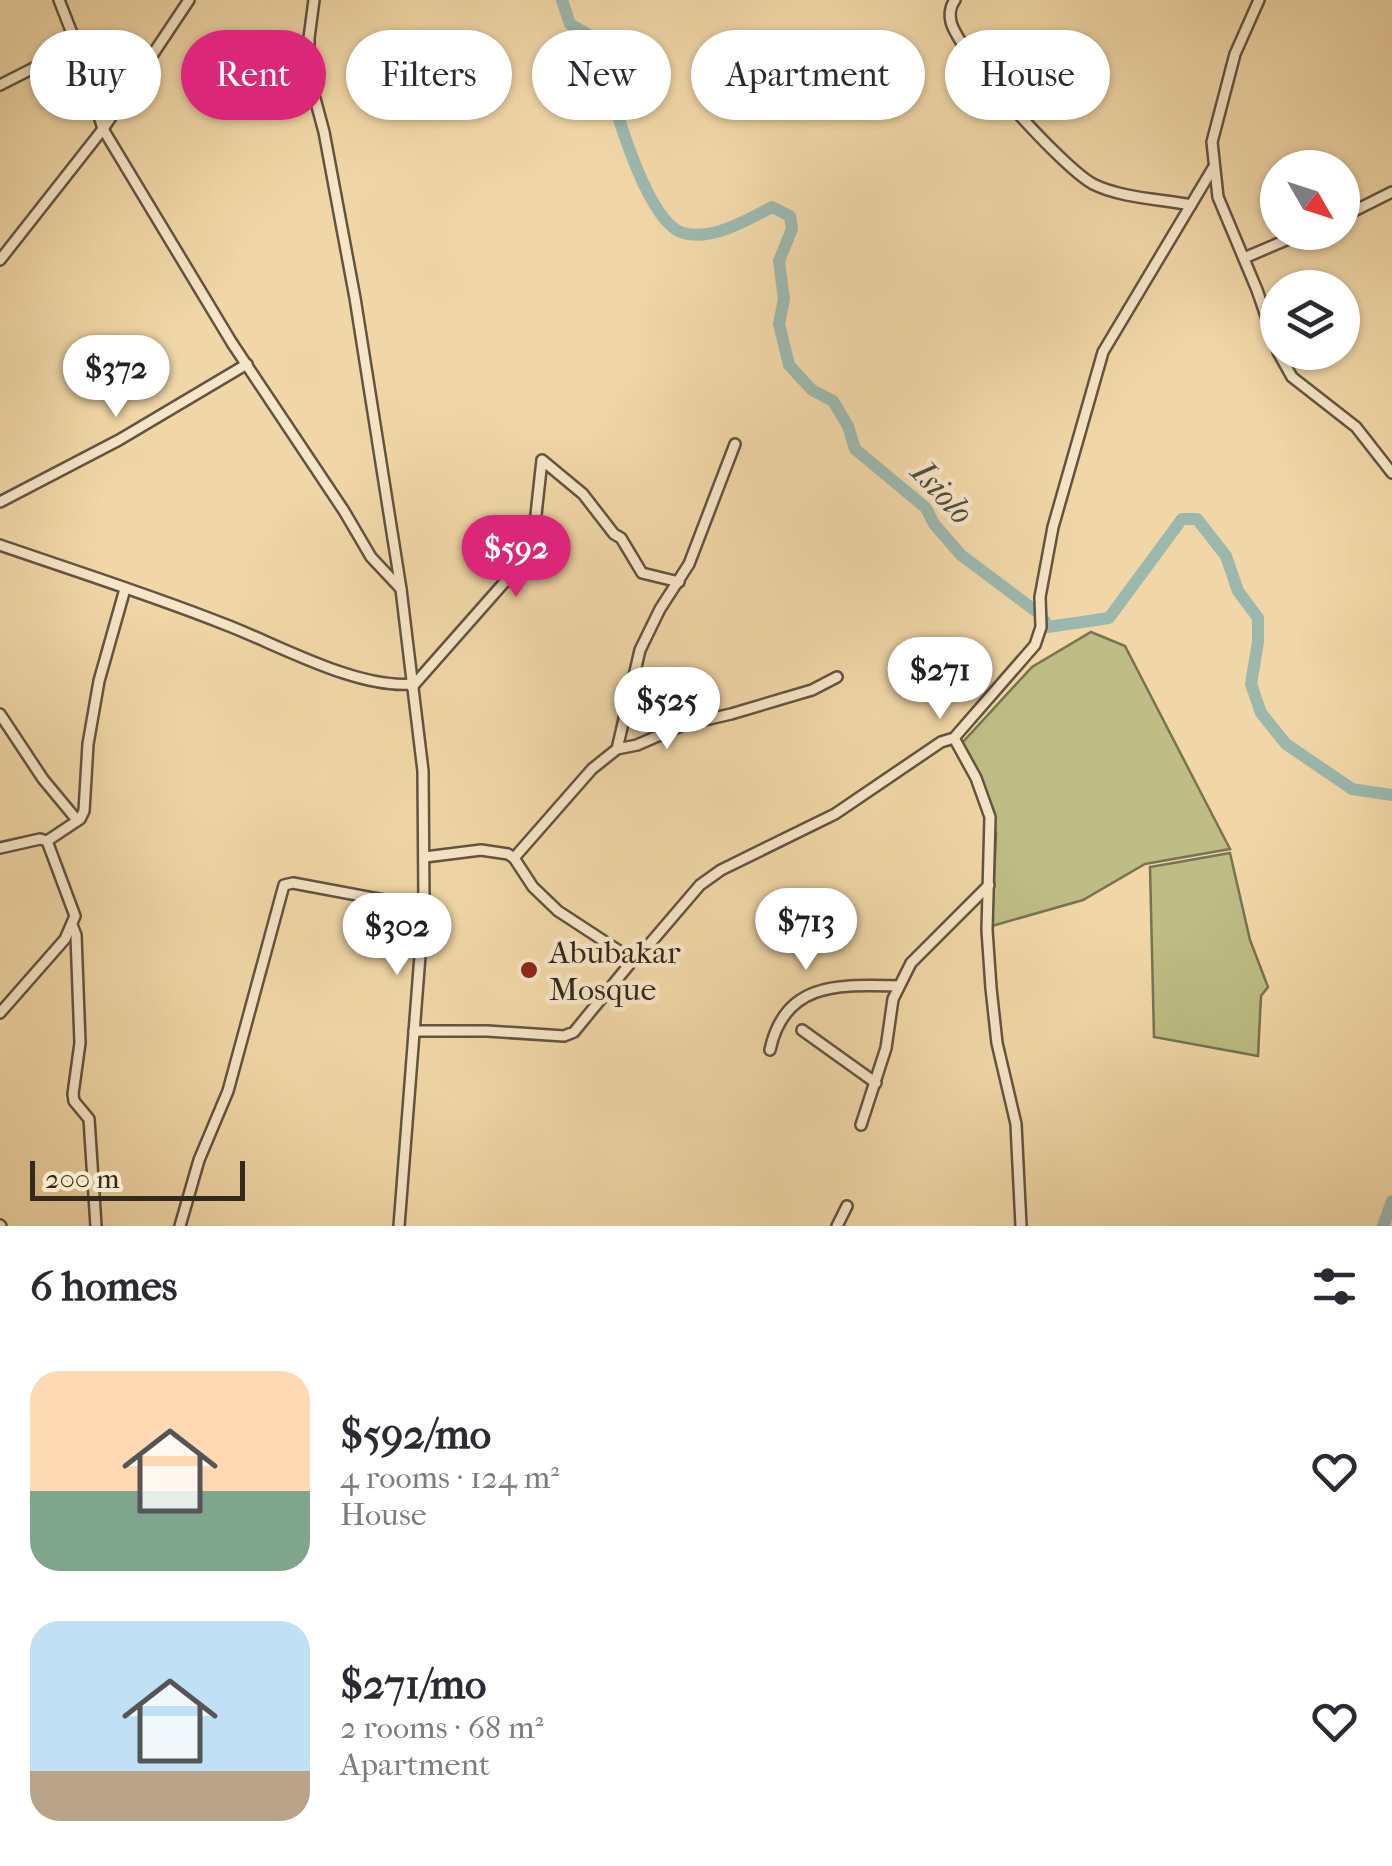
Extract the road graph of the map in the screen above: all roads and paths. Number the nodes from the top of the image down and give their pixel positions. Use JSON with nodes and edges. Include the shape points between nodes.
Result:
{"nodes":[{"id":1,"x":59,"y":0,"type":"edge"},
{"id":2,"x":190,"y":0,"type":"edge"},
{"id":3,"x":314,"y":0,"type":"edge"},
{"id":4,"x":955,"y":0,"type":"edge"},
{"id":5,"x":1259,"y":0,"type":"edge"},
{"id":6,"x":70,"y":30,"type":"edge"},
{"id":7,"x":30,"y":70,"type":"edge"},
{"id":8,"x":0,"y":85,"type":"edge"},
{"id":9,"x":101,"y":120,"type":"edge"},
{"id":10,"x":104,"y":129,"type":"junction"},
{"id":11,"x":1214,"y":168,"type":"junction"},
{"id":12,"x":1392,"y":192,"type":"edge"},
{"id":13,"x":1191,"y":205,"type":"junction"},
{"id":14,"x":1360,"y":208,"type":"edge"},
{"id":15,"x":1263,"y":250,"type":"edge"},
{"id":16,"x":1244,"y":258,"type":"junction"},
{"id":17,"x":0,"y":260,"type":"edge"},
{"id":18,"x":1260,"y":302,"type":"edge"},
{"id":19,"x":247,"y":364,"type":"junction"},
{"id":20,"x":1288,"y":370,"type":"edge"},
{"id":21,"x":735,"y":444,"type":"dead end"},
{"id":22,"x":1392,"y":472,"type":"edge"},
{"id":23,"x":0,"y":502,"type":"edge"},
{"id":24,"x":0,"y":545,"type":"edge"},
{"id":25,"x":678,"y":582,"type":"junction"},
{"id":26,"x":125,"y":589,"type":"junction"},
{"id":27,"x":401,"y":590,"type":"junction"},
{"id":28,"x":837,"y":677,"type":"dead end"},
{"id":29,"x":412,"y":686,"type":"junction"},
{"id":30,"x":0,"y":714,"type":"edge"},
{"id":31,"x":954,"y":738,"type":"junction"},
{"id":32,"x":618,"y":749,"type":"junction"},
{"id":33,"x":77,"y":820,"type":"junction"},
{"id":34,"x":48,"y":841,"type":"junction"},
{"id":35,"x":0,"y":848,"type":"edge"},
{"id":36,"x":425,"y":857,"type":"junction"},
{"id":37,"x":514,"y":858,"type":"junction"},
{"id":38,"x":989,"y":886,"type":"junction"},
{"id":39,"x":424,"y":904,"type":"junction"},
{"id":40,"x":72,"y":925,"type":"junction"},
{"id":41,"x":632,"y":960,"type":"junction"},
{"id":42,"x":899,"y":986,"type":"junction"},
{"id":43,"x":0,"y":1013,"type":"edge"},
{"id":44,"x":802,"y":1030,"type":"dead end"},
{"id":45,"x":414,"y":1031,"type":"junction"},
{"id":46,"x":770,"y":1050,"type":"dead end"},
{"id":47,"x":876,"y":1082,"type":"junction"},
{"id":48,"x":861,"y":1125,"type":"dead end"},
{"id":49,"x":847,"y":1206,"type":"dead end"},
{"id":50,"x":96,"y":1226,"type":"edge"},
{"id":51,"x":180,"y":1226,"type":"edge"},
{"id":52,"x":399,"y":1226,"type":"edge"},
{"id":53,"x":837,"y":1226,"type":"edge"},
{"id":54,"x":1021,"y":1226,"type":"edge"}],
"edges":[{"from":1,"to":6,"type":"street"},
{"from":2,"to":10,"type":"street"},
{"from":3,"to":27,"type":"street","via":[[309,76],[355,298]]},
{"from":4,"to":13,"type":"street","via":[[955,32],[1064,164],[1096,186]]},
{"from":5,"to":11,"type":"street","via":[[1223,88]]},
{"from":7,"to":8,"type":"street"},
{"from":9,"to":10,"type":"street"},
{"from":10,"to":17,"type":"street"},
{"from":10,"to":19,"type":"street"},
{"from":11,"to":13,"type":"street"},
{"from":11,"to":16,"type":"street","via":[[1218,197]]},
{"from":12,"to":14,"type":"street"},
{"from":13,"to":31,"type":"street","via":[[1113,331],[1092,382],[1053,527],[1034,645]]},
{"from":15,"to":16,"type":"street"},
{"from":16,"to":18,"type":"street"},
{"from":19,"to":23,"type":"street"},
{"from":19,"to":27,"type":"street","via":[[371,558]]},
{"from":20,"to":22,"type":"street","via":[[1356,427]]},
{"from":21,"to":25,"type":"street"},
{"from":24,"to":26,"type":"street"},
{"from":25,"to":29,"type":"street","via":[[642,574],[584,494],[542,460],[532,551]]},
{"from":25,"to":32,"type":"street","via":[[640,650]]},
{"from":26,"to":29,"type":"street","via":[[361,678]]},
{"from":26,"to":33,"type":"street","via":[[99,682],[84,811]]},
{"from":27,"to":29,"type":"street"},
{"from":28,"to":32,"type":"street"},
{"from":29,"to":36,"type":"street"},
{"from":30,"to":33,"type":"street"},
{"from":31,"to":38,"type":"street","via":[[990,817]]},
{"from":31,"to":41,"type":"street","via":[[835,814],[721,870]]},
{"from":32,"to":37,"type":"street"},
{"from":33,"to":34,"type":"street"},
{"from":34,"to":35,"type":"street"},
{"from":34,"to":40,"type":"street","via":[[75,916]]},
{"from":36,"to":37,"type":"street","via":[[482,850]]},
{"from":36,"to":39,"type":"street"},
{"from":37,"to":41,"type":"street","via":[[558,911]]},
{"from":38,"to":42,"type":"street","via":[[911,963]]},
{"from":38,"to":54,"type":"street","via":[[994,1022],[1016,1124]]},
{"from":39,"to":45,"type":"street"},
{"from":39,"to":51,"type":"street","via":[[293,882],[284,886],[228,1091]]},
{"from":40,"to":43,"type":"street"},
{"from":40,"to":50,"type":"street","via":[[80,1044],[73,1094],[89,1119]]},
{"from":41,"to":45,"type":"street","via":[[580,1026],[564,1036]]},
{"from":42,"to":46,"type":"street","via":[[814,991],[791,1006]]},
{"from":42,"to":47,"type":"street"},
{"from":44,"to":47,"type":"street"},
{"from":45,"to":52,"type":"street"},
{"from":47,"to":48,"type":"street"},
{"from":49,"to":53,"type":"street"}]}
